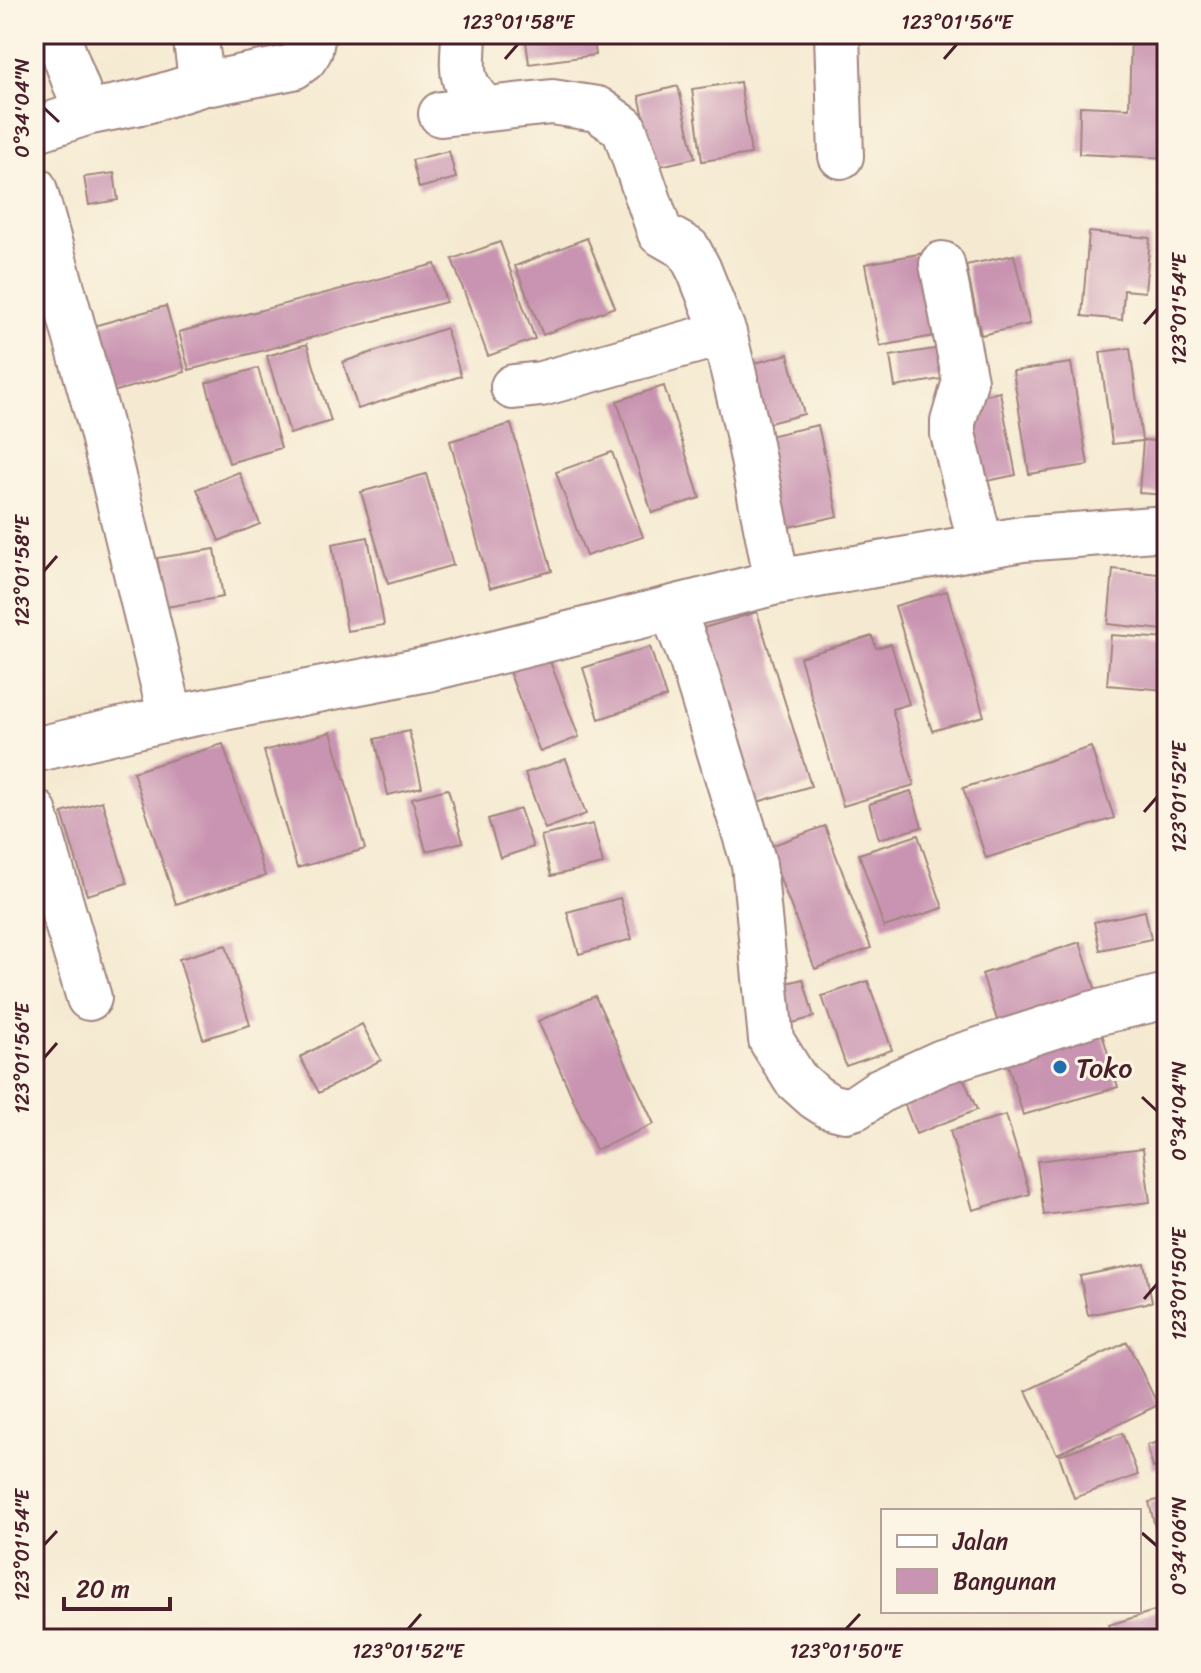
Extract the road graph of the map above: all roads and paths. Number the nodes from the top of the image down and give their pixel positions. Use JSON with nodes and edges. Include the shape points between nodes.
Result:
{"nodes":[{"id":1,"x":57,"y":34,"type":"edge"},
{"id":2,"x":195,"y":34,"type":"edge"},
{"id":3,"x":313,"y":34,"type":"edge"},
{"id":4,"x":464,"y":34,"type":"edge"},
{"id":5,"x":837,"y":34,"type":"edge"},
{"id":6,"x":208,"y":82,"type":"junction"},
{"id":7,"x":485,"y":109,"type":"junction"},
{"id":8,"x":86,"y":113,"type":"junction"},
{"id":9,"x":441,"y":114,"type":"dead end"},
{"id":10,"x":34,"y":130,"type":"edge"},
{"id":11,"x":841,"y":156,"type":"dead end"},
{"id":12,"x":34,"y":188,"type":"edge"},
{"id":13,"x":942,"y":264,"type":"dead end"},
{"id":14,"x":724,"y":333,"type":"junction"},
{"id":15,"x":513,"y":387,"type":"dead end"},
{"id":16,"x":1167,"y":528,"type":"edge"},
{"id":17,"x":981,"y":546,"type":"junction"},
{"id":18,"x":777,"y":582,"type":"junction"},
{"id":19,"x":672,"y":609,"type":"junction"},
{"id":20,"x":171,"y":718,"type":"junction"},
{"id":21,"x":34,"y":750,"type":"edge"},
{"id":22,"x":34,"y":811,"type":"edge"},
{"id":23,"x":1167,"y":996,"type":"edge"},
{"id":24,"x":89,"y":998,"type":"dead end"}],
"edges":[{"from":1,"to":8,"type":"street"},
{"from":2,"to":6,"type":"street","via":[[200,71]]},
{"from":3,"to":6,"type":"street","via":[[310,50],[293,67]]},
{"from":4,"to":7,"type":"street","via":[[466,86]]},
{"from":5,"to":11,"type":"street"},
{"from":6,"to":8,"type":"street"},
{"from":7,"to":9,"type":"street"},
{"from":7,"to":14,"type":"street","via":[[552,102],[597,109],[624,128],[660,233],[688,249]]},
{"from":8,"to":10,"type":"street"},
{"from":12,"to":20,"type":"street","via":[[102,431]]},
{"from":13,"to":17,"type":"street","via":[[965,381],[953,434]]},
{"from":14,"to":15,"type":"street","via":[[541,384]]},
{"from":14,"to":18,"type":"street"},
{"from":16,"to":17,"type":"street"},
{"from":17,"to":18,"type":"street"},
{"from":18,"to":19,"type":"street"},
{"from":19,"to":20,"type":"street","via":[[428,669]]},
{"from":19,"to":23,"type":"street","via":[[754,864],[771,1040],[795,1079],[815,1097],[845,1110],[856,1107],[942,1062],[1091,1014]]},
{"from":20,"to":21,"type":"street"},
{"from":22,"to":24,"type":"street"}]}
